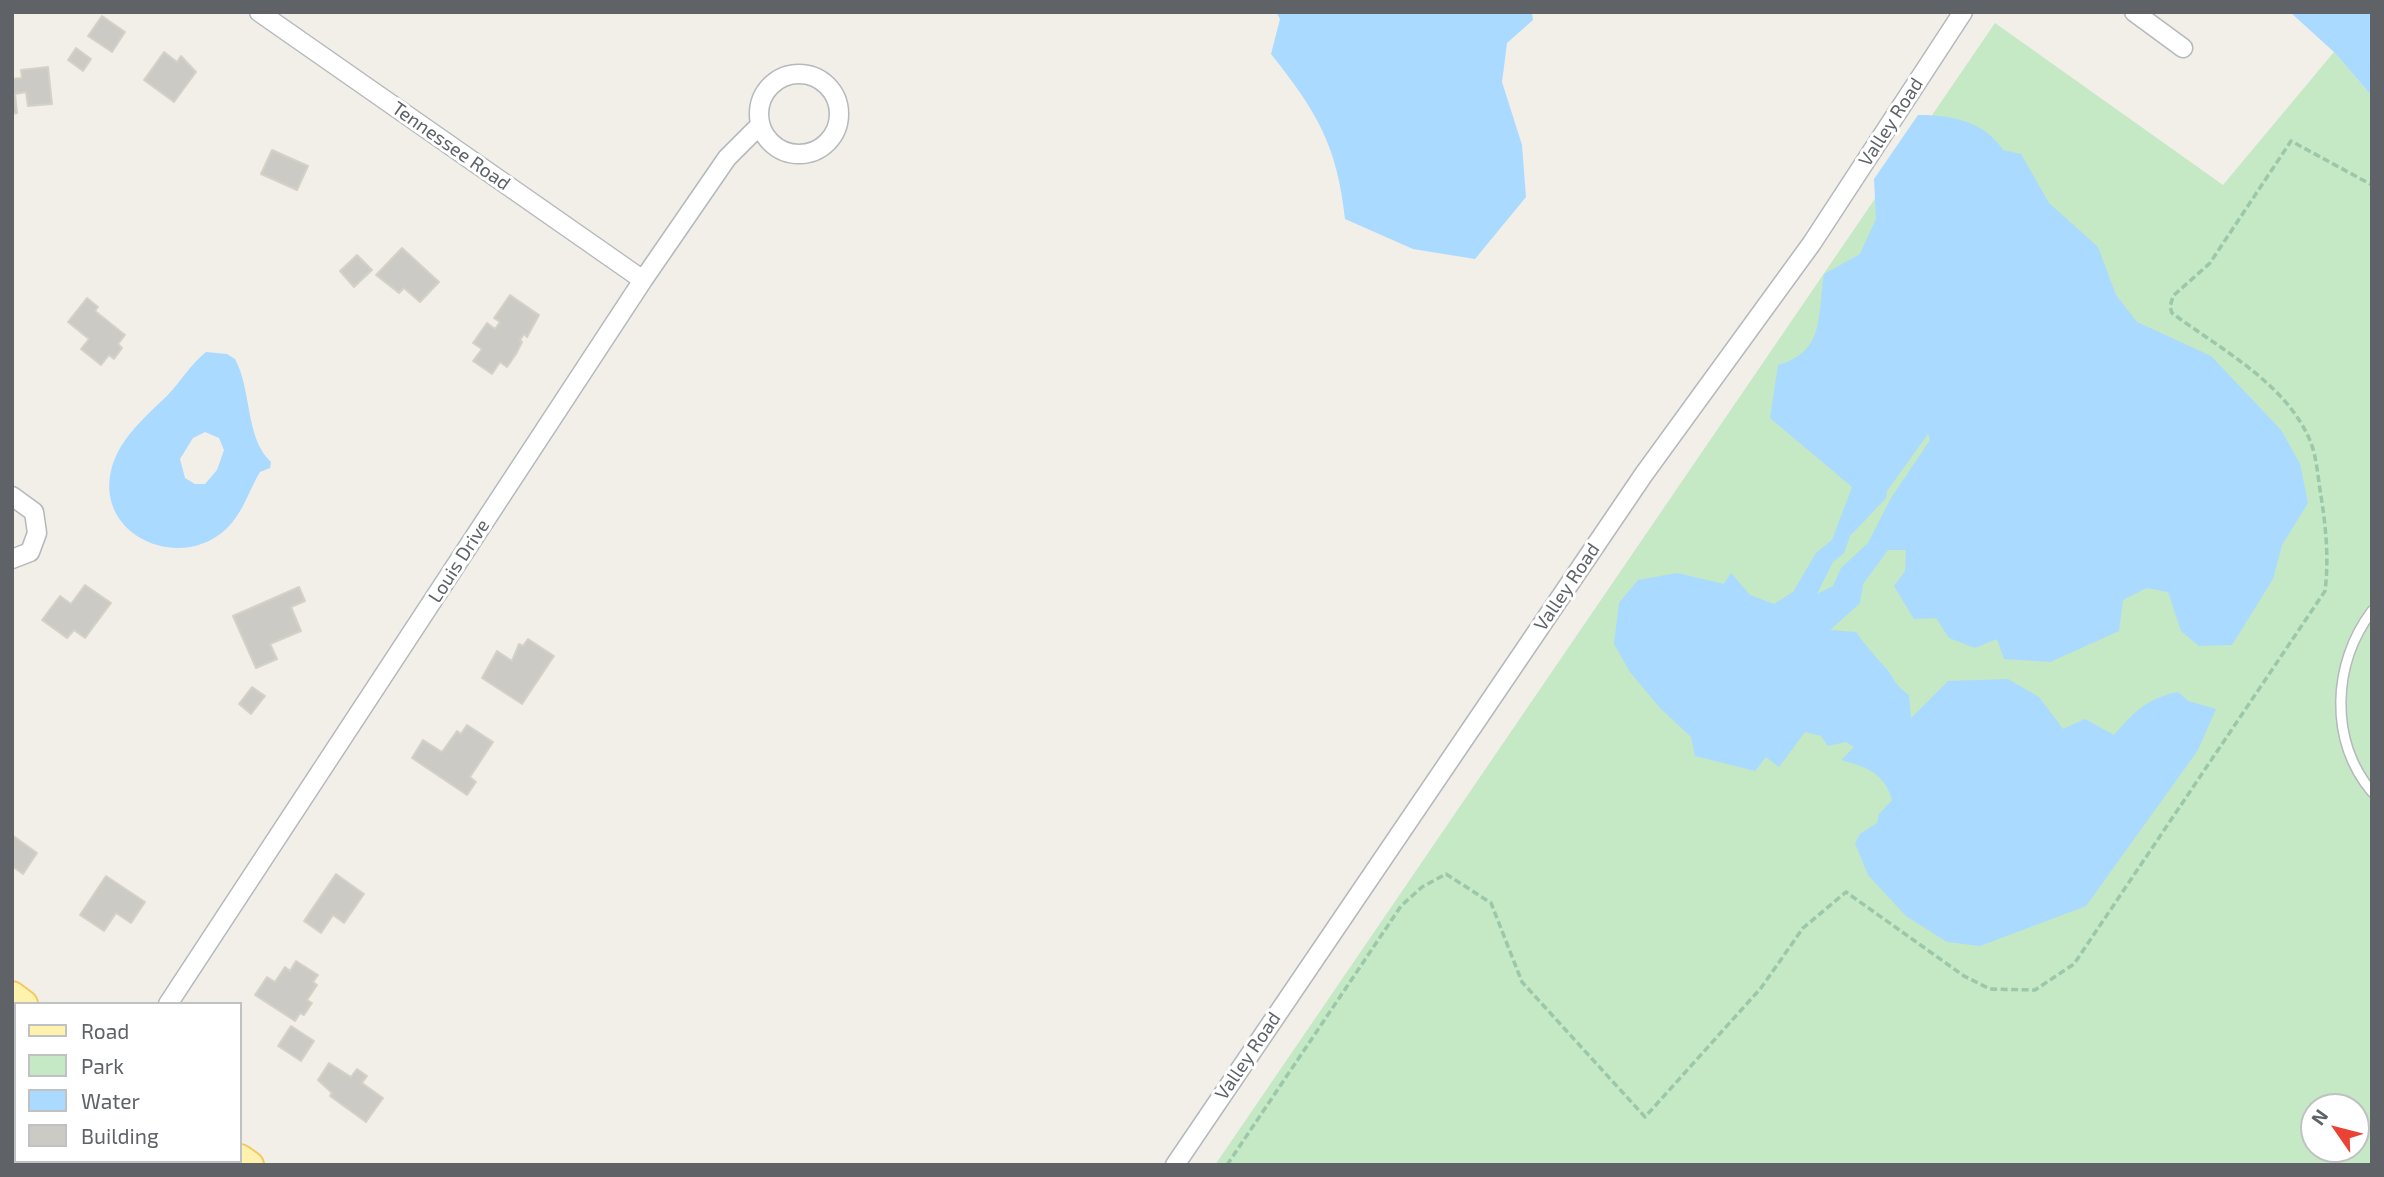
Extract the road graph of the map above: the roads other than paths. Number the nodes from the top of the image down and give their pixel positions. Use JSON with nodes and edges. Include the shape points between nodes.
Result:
{"nodes":[{"id":1,"x":259,"y":12,"type":"edge"},
{"id":2,"x":1963,"y":12,"type":"edge"},
{"id":3,"x":2134,"y":12,"type":"edge"},
{"id":4,"x":2183,"y":48,"type":"dead end"},
{"id":5,"x":760,"y":125,"type":"junction"},
{"id":6,"x":643,"y":280,"type":"junction"},
{"id":7,"x":12,"y":496,"type":"edge"},
{"id":8,"x":12,"y":559,"type":"edge"},
{"id":9,"x":2372,"y":611,"type":"edge"},
{"id":10,"x":2372,"y":792,"type":"edge"},
{"id":11,"x":169,"y":1002,"type":"edge"},
{"id":12,"x":1175,"y":1165,"type":"edge"}],
"edges":[{"from":1,"to":6,"type":"street","name":"Tennessee Road"},
{"from":2,"to":12,"type":"street","name":"Valley Road","via":[[1812,243],[1644,474]]},
{"from":3,"to":4,"type":"street"},
{"from":5,"to":5,"type":"street","via":[[776,148],[810,152],[828,142],[836,130],[838,102],[822,80],[809,74],[785,75],[766,90],[758,113]]},
{"from":5,"to":6,"type":"street","name":"Louis Drive","via":[[727,158]]},
{"from":6,"to":11,"type":"street","name":"Louis Drive"},
{"from":7,"to":8,"type":"street","via":[[34,512],[37,533],[30,552]]},
{"from":9,"to":10,"type":"lane","via":[[2357,630],[2345,663],[2338,709],[2361,779]]}]}
